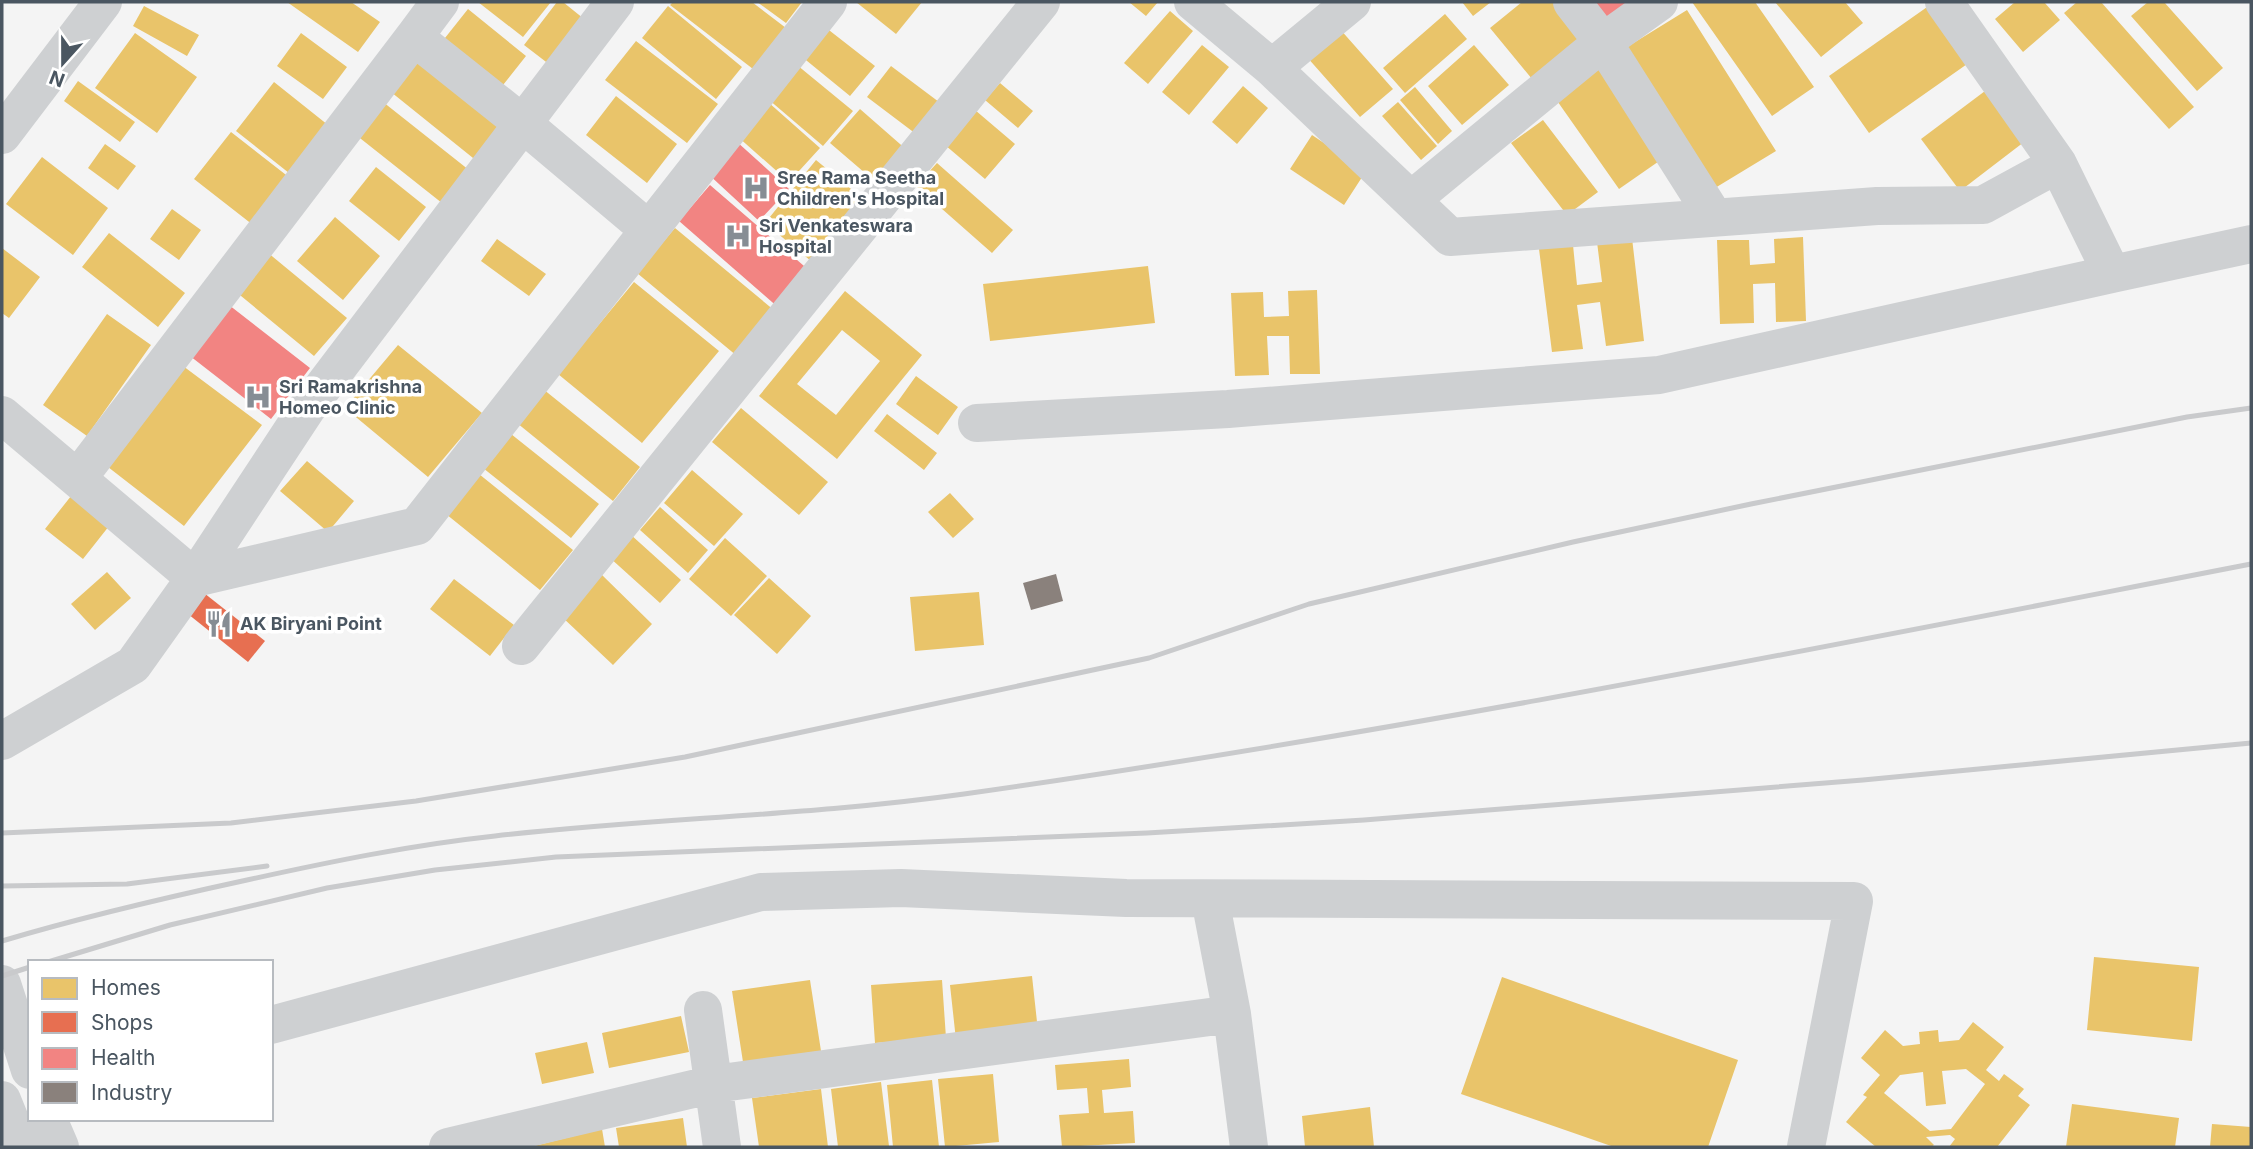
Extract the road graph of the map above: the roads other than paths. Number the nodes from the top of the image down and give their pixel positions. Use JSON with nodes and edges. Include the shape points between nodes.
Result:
{"nodes":[{"id":1,"x":103,"y":2,"type":"edge"},
{"id":2,"x":440,"y":2,"type":"edge"},
{"id":3,"x":615,"y":2,"type":"edge"},
{"id":4,"x":828,"y":2,"type":"edge"},
{"id":5,"x":1041,"y":2,"type":"edge"},
{"id":6,"x":1193,"y":2,"type":"edge"},
{"id":7,"x":1352,"y":2,"type":"edge"},
{"id":8,"x":1572,"y":2,"type":"edge"},
{"id":9,"x":1659,"y":2,"type":"edge"},
{"id":10,"x":1944,"y":2,"type":"edge"},
{"id":11,"x":414,"y":37,"type":"junction"},
{"id":12,"x":1603,"y":41,"type":"junction"},
{"id":13,"x":1272,"y":68,"type":"junction"},
{"id":14,"x":522,"y":122,"type":"junction"},
{"id":15,"x":2,"y":135,"type":"edge"},
{"id":16,"x":2058,"y":164,"type":"junction"},
{"id":17,"x":1411,"y":200,"type":"junction"},
{"id":18,"x":1714,"y":217,"type":"junction"},
{"id":19,"x":649,"y":230,"type":"junction"},
{"id":20,"x":2251,"y":244,"type":"edge"},
{"id":21,"x":2112,"y":274,"type":"junction"},
{"id":22,"x":2,"y":415,"type":"edge"},
{"id":23,"x":977,"y":423,"type":"dead end"},
{"id":24,"x":78,"y":478,"type":"junction"},
{"id":25,"x":195,"y":578,"type":"junction"},
{"id":26,"x":521,"y":646,"type":"dead end"},
{"id":27,"x":2,"y":741,"type":"edge"},
{"id":28,"x":1210,"y":899,"type":"junction"},
{"id":29,"x":2,"y":984,"type":"edge"},
{"id":30,"x":703,"y":1010,"type":"dead end"},
{"id":31,"x":1232,"y":1014,"type":"junction"},
{"id":32,"x":273,"y":1024,"type":"edge"},
{"id":33,"x":28,"y":1064,"type":"edge"},
{"id":34,"x":714,"y":1084,"type":"junction"},
{"id":35,"x":2,"y":1100,"type":"edge"},
{"id":36,"x":49,"y":1121,"type":"edge"},
{"id":37,"x":21,"y":1147,"type":"edge"},
{"id":38,"x":60,"y":1147,"type":"edge"},
{"id":39,"x":448,"y":1147,"type":"edge"},
{"id":40,"x":722,"y":1147,"type":"edge"},
{"id":41,"x":1250,"y":1147,"type":"edge"},
{"id":42,"x":1806,"y":1147,"type":"edge"}],
"edges":[{"from":1,"to":15,"type":"street"},
{"from":2,"to":11,"type":"street"},
{"from":3,"to":14,"type":"street"},
{"from":4,"to":19,"type":"street"},
{"from":5,"to":26,"type":"street"},
{"from":6,"to":13,"type":"street"},
{"from":7,"to":13,"type":"street"},
{"from":8,"to":12,"type":"street"},
{"from":9,"to":12,"type":"street"},
{"from":10,"to":16,"type":"street"},
{"from":11,"to":14,"type":"street"},
{"from":11,"to":24,"type":"street"},
{"from":12,"to":17,"type":"street"},
{"from":12,"to":18,"type":"street"},
{"from":13,"to":17,"type":"street"},
{"from":14,"to":19,"type":"street"},
{"from":14,"to":25,"type":"street","via":[[307,408]]},
{"from":16,"to":18,"type":"street","via":[[1983,205],[1877,206]]},
{"from":16,"to":21,"type":"street"},
{"from":17,"to":18,"type":"street","via":[[1450,237]]},
{"from":19,"to":25,"type":"street","via":[[418,526]]},
{"from":20,"to":21,"type":"street"},
{"from":21,"to":23,"type":"street","via":[[1659,375],[1228,409]]},
{"from":22,"to":24,"type":"street"},
{"from":24,"to":25,"type":"street"},
{"from":25,"to":27,"type":"street","via":[[133,665]]},
{"from":28,"to":31,"type":"street"},
{"from":28,"to":32,"type":"street","via":[[901,888],[761,892]]},
{"from":28,"to":42,"type":"street","via":[[1854,901]]},
{"from":29,"to":33,"type":"street"},
{"from":30,"to":34,"type":"street"},
{"from":31,"to":34,"type":"street"},
{"from":31,"to":41,"type":"street"},
{"from":34,"to":39,"type":"street"},
{"from":34,"to":40,"type":"street"},
{"from":35,"to":37,"type":"street"},
{"from":36,"to":38,"type":"street"}]}
